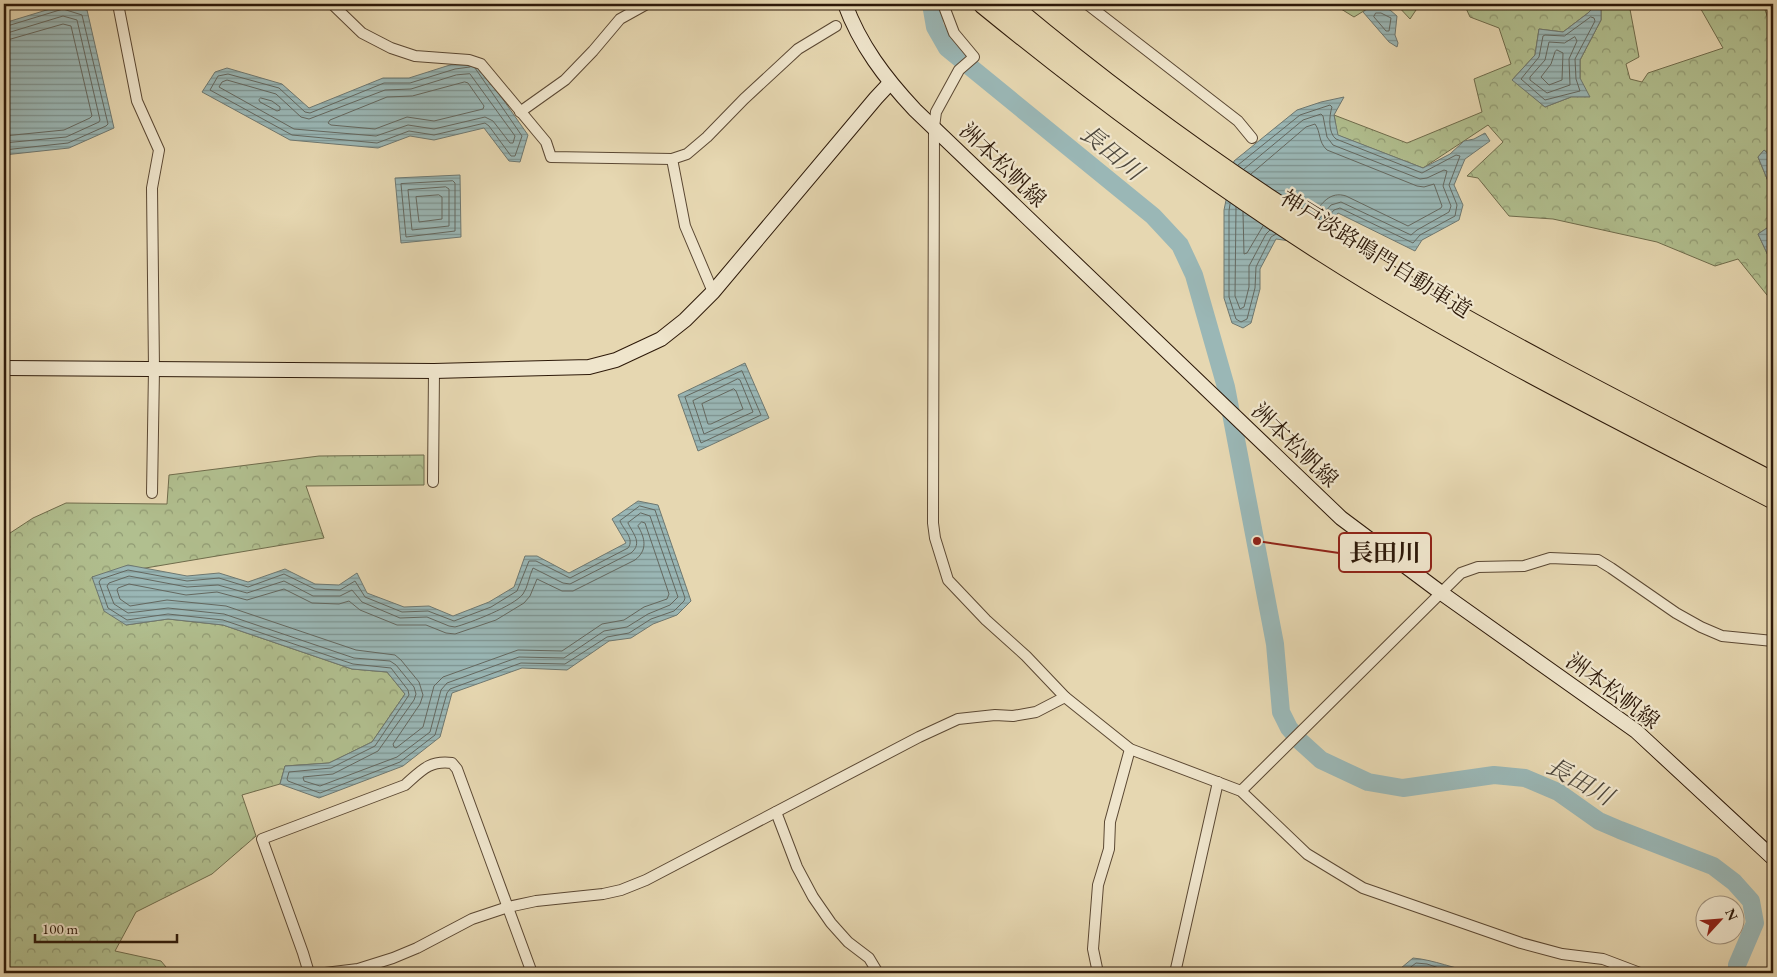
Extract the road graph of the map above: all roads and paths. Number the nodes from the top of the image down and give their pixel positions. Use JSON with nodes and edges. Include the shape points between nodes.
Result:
{"nodes":[{"id":1,"x":118,"y":4,"type":"edge"},
{"id":2,"x":332,"y":4,"type":"edge"},
{"id":3,"x":647,"y":4,"type":"edge"},
{"id":4,"x":845,"y":4,"type":"edge"},
{"id":5,"x":943,"y":4,"type":"edge"},
{"id":6,"x":983,"y":4,"type":"edge"},
{"id":7,"x":1010,"y":4,"type":"edge"},
{"id":8,"x":1087,"y":4,"type":"edge"},
{"id":9,"x":836,"y":26,"type":"dead end"},
{"id":10,"x":890,"y":83,"type":"junction"},
{"id":11,"x":520,"y":112,"type":"junction"},
{"id":12,"x":934,"y":127,"type":"junction"},
{"id":13,"x":1252,"y":138,"type":"dead end"},
{"id":14,"x":672,"y":159,"type":"junction"},
{"id":15,"x":1202,"y":162,"type":"junction"},
{"id":16,"x":1329,"y":247,"type":"junction"},
{"id":17,"x":713,"y":292,"type":"junction"},
{"id":18,"x":4,"y":368,"type":"edge"},
{"id":19,"x":154,"y":370,"type":"junction"},
{"id":20,"x":434,"y":371,"type":"junction"},
{"id":21,"x":433,"y":482,"type":"dead end"},
{"id":22,"x":1773,"y":482,"type":"edge"},
{"id":23,"x":152,"y":494,"type":"dead end"},
{"id":24,"x":1773,"y":499,"type":"edge"},
{"id":25,"x":1440,"y":592,"type":"junction"},
{"id":26,"x":1773,"y":641,"type":"edge"},
{"id":27,"x":1065,"y":697,"type":"junction"},
{"id":28,"x":1130,"y":749,"type":"junction"},
{"id":29,"x":1218,"y":782,"type":"junction"},
{"id":30,"x":1241,"y":790,"type":"junction"},
{"id":31,"x":776,"y":812,"type":"junction"},
{"id":32,"x":1773,"y":858,"type":"edge"},
{"id":33,"x":508,"y":907,"type":"junction"},
{"id":34,"x":309,"y":973,"type":"edge"},
{"id":35,"x":325,"y":973,"type":"edge"},
{"id":36,"x":532,"y":973,"type":"edge"},
{"id":37,"x":878,"y":973,"type":"edge"},
{"id":38,"x":1098,"y":973,"type":"edge"},
{"id":39,"x":1174,"y":973,"type":"edge"},
{"id":40,"x":1640,"y":973,"type":"edge"}],
"edges":[{"from":1,"to":19,"type":"street","via":[[137,100],[159,150],[152,188]]},
{"from":2,"to":11,"type":"street","via":[[362,33],[391,48],[415,56],[469,60],[481,64]]},
{"from":3,"to":11,"type":"street","via":[[620,19],[565,80]]},
{"from":4,"to":10,"type":"main road","name":"洲本松帆線","via":[[865,47]]},
{"from":5,"to":12,"type":"street","via":[[954,33],[974,57],[959,70],[936,112]]},
{"from":6,"to":15,"type":"highway","name":"神戸淡路鳴門自動車道","via":[[1062,68]]},
{"from":7,"to":15,"type":"highway","name":"神戸淡路鳴門自動車道"},
{"from":8,"to":13,"type":"street","via":[[1238,121]]},
{"from":9,"to":14,"type":"street","via":[[798,49],[707,137],[687,154]]},
{"from":10,"to":12,"type":"main road","name":"洲本松帆線"},
{"from":10,"to":17,"type":"main road"},
{"from":11,"to":14,"type":"street","via":[[546,142],[551,158]]},
{"from":12,"to":25,"type":"main road","name":"洲本松帆線","via":[[1341,518]]},
{"from":12,"to":27,"type":"street","via":[[935,538],[948,580]]},
{"from":14,"to":17,"type":"street","via":[[685,226]]},
{"from":15,"to":16,"type":"highway","name":"神戸淡路鳴門自動車道"},
{"from":16,"to":22,"type":"highway","name":"神戸淡路鳴門自動車道"},
{"from":16,"to":24,"type":"highway","name":"神戸淡路鳴門自動車道","via":[[1507,361]]},
{"from":17,"to":20,"type":"main road","via":[[661,339],[616,360],[589,367]]},
{"from":18,"to":19,"type":"main road"},
{"from":19,"to":20,"type":"main road"},
{"from":19,"to":23,"type":"street"},
{"from":20,"to":21,"type":"street"},
{"from":25,"to":26,"type":"street","via":[[1461,573],[1478,567],[1524,566],[1550,558],[1598,560],[1701,627],[1722,636]]},
{"from":25,"to":30,"type":"street"},
{"from":25,"to":32,"type":"main road","name":"洲本松帆線","via":[[1636,731]]},
{"from":27,"to":28,"type":"street"},
{"from":27,"to":31,"type":"street","via":[[1036,712],[958,719]]},
{"from":28,"to":29,"type":"street"},
{"from":28,"to":38,"type":"street","via":[[1110,822],[1109,849],[1098,885],[1092,950]]},
{"from":29,"to":30,"type":"street"},
{"from":29,"to":39,"type":"street"},
{"from":30,"to":40,"type":"street","via":[[1307,854],[1363,888],[1521,944],[1603,959]]},
{"from":31,"to":33,"type":"street","via":[[621,890]]},
{"from":31,"to":37,"type":"street","via":[[797,867],[813,897],[831,923],[869,958]]},
{"from":33,"to":34,"type":"street","via":[[457,769],[452,763],[434,763],[405,785],[262,839]]},
{"from":33,"to":35,"type":"street","via":[[472,919],[394,958],[358,969]]},
{"from":33,"to":36,"type":"street"}]}
